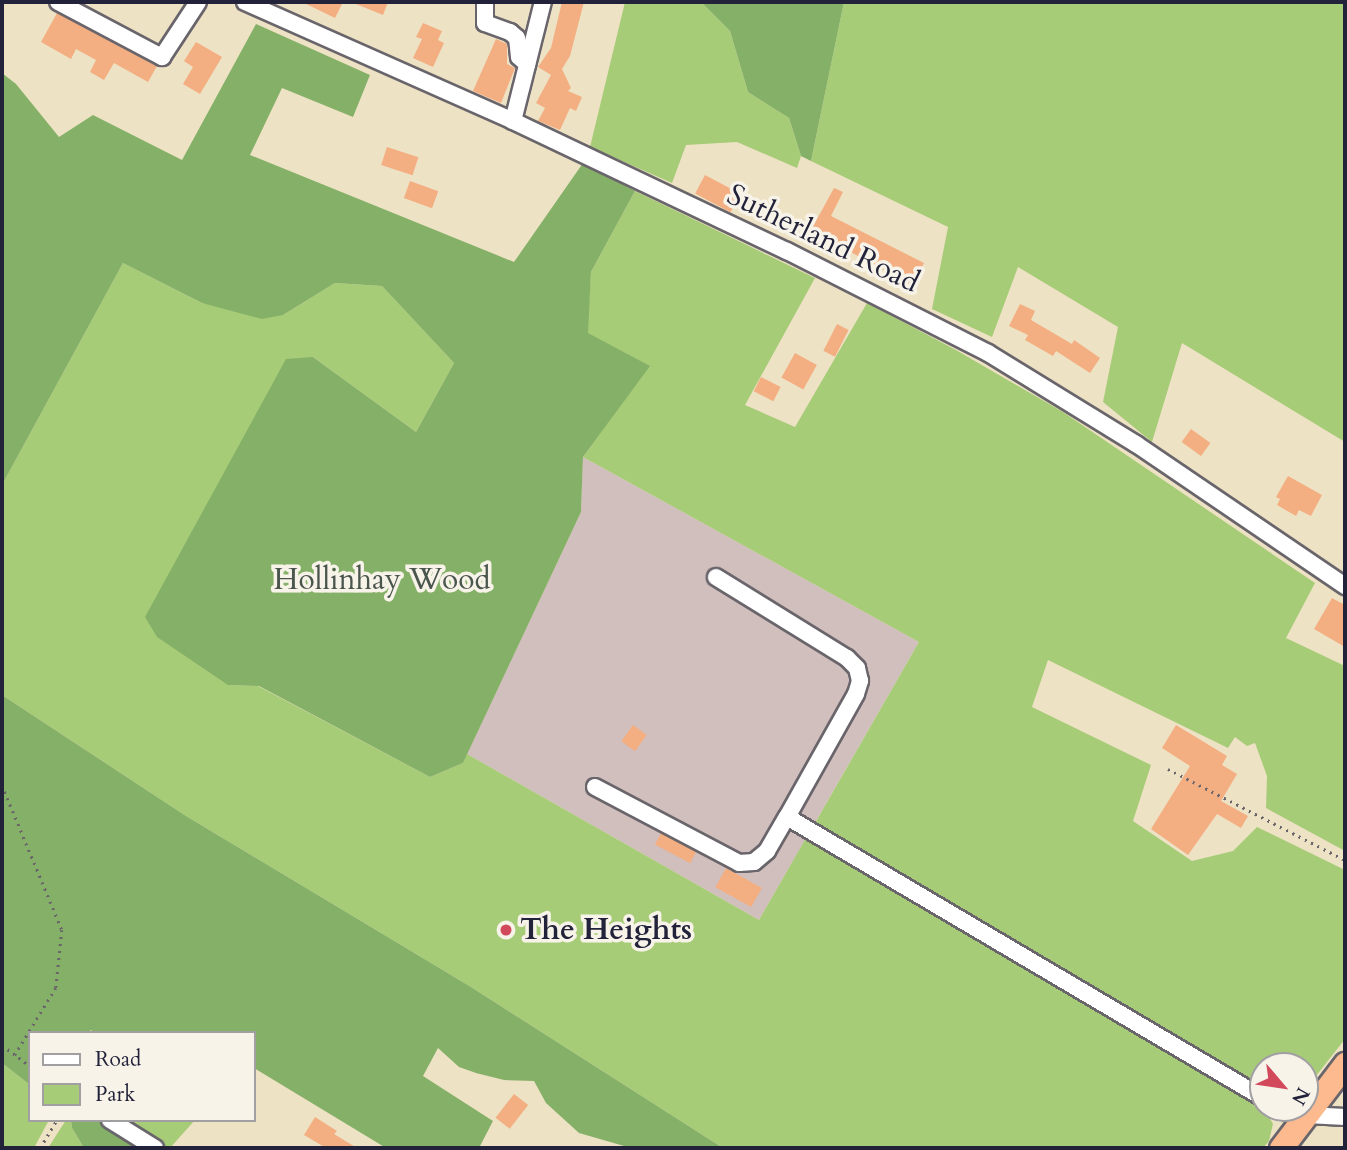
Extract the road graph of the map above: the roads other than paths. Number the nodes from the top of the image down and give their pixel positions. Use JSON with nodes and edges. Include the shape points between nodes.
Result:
{"nodes":[{"id":1,"x":58,"y":2,"type":"edge"},
{"id":2,"x":198,"y":2,"type":"edge"},
{"id":3,"x":244,"y":2,"type":"edge"},
{"id":4,"x":485,"y":2,"type":"edge"},
{"id":5,"x":542,"y":2,"type":"edge"},
{"id":6,"x":527,"y":64,"type":"junction"},
{"id":7,"x":513,"y":121,"type":"junction"},
{"id":8,"x":716,"y":577,"type":"dead end"},
{"id":9,"x":1345,"y":586,"type":"edge"},
{"id":10,"x":595,"y":787,"type":"dead end"},
{"id":11,"x":787,"y":817,"type":"junction"},
{"id":12,"x":1345,"y":1064,"type":"edge"},
{"id":13,"x":1249,"y":1090,"type":"edge"},
{"id":14,"x":1319,"y":1099,"type":"edge"},
{"id":15,"x":1345,"y":1117,"type":"edge"},
{"id":16,"x":1319,"y":1118,"type":"edge"},
{"id":17,"x":113,"y":1122,"type":"edge"},
{"id":18,"x":1302,"y":1122,"type":"edge"},
{"id":19,"x":155,"y":1148,"type":"edge"},
{"id":20,"x":1281,"y":1148,"type":"edge"}],
"edges":[{"from":1,"to":2,"type":"street","via":[[162,57]]},
{"from":3,"to":7,"type":"street","name":"Sutherland Road"},
{"from":4,"to":6,"type":"street","via":[[485,23],[517,38],[519,57]]},
{"from":5,"to":6,"type":"street"},
{"from":6,"to":7,"type":"street"},
{"from":7,"to":9,"type":"street","name":"Sutherland Road","via":[[988,352],[1136,444]]},
{"from":8,"to":11,"type":"street","via":[[857,668],[856,694]]},
{"from":10,"to":11,"type":"street","via":[[739,863],[754,862],[767,851]]},
{"from":11,"to":13,"type":"street"},
{"from":12,"to":14,"type":"highway"},
{"from":15,"to":16,"type":"street"},
{"from":17,"to":19,"type":"street"},
{"from":18,"to":20,"type":"highway"}]}
